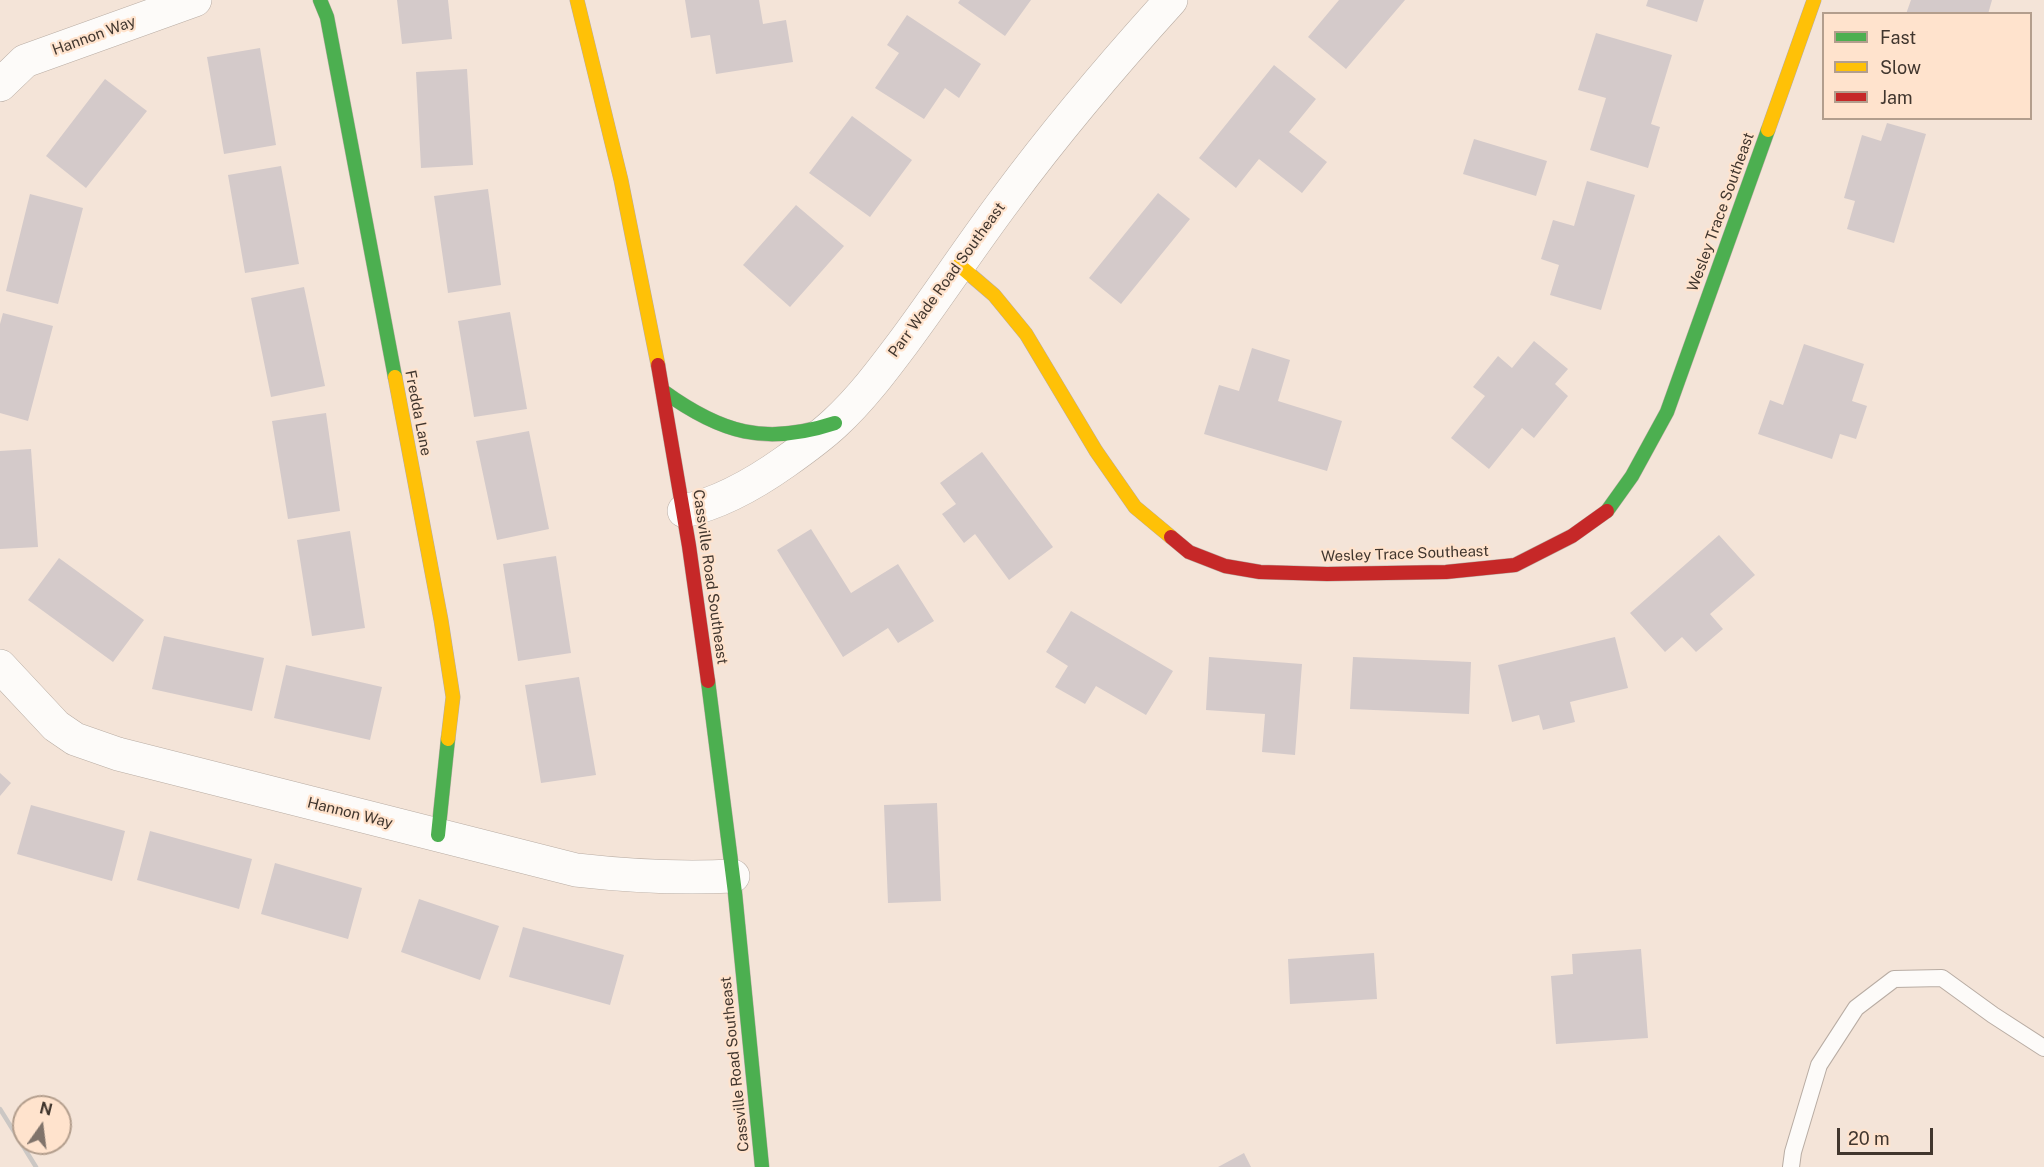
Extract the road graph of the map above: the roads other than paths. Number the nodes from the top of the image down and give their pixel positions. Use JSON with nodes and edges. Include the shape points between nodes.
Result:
{"nodes":[{"id":1,"x":195,"y":0,"type":"edge"},
{"id":2,"x":320,"y":0,"type":"edge"},
{"id":3,"x":577,"y":0,"type":"edge"},
{"id":4,"x":1171,"y":0,"type":"edge"},
{"id":5,"x":1814,"y":0,"type":"edge"},
{"id":6,"x":0,"y":85,"type":"edge"},
{"id":7,"x":959,"y":266,"type":"junction"},
{"id":8,"x":663,"y":391,"type":"junction"},
{"id":9,"x":835,"y":423,"type":"junction"},
{"id":10,"x":684,"y":511,"type":"junction"},
{"id":11,"x":0,"y":666,"type":"edge"},
{"id":12,"x":438,"y":835,"type":"junction"},
{"id":13,"x":733,"y":876,"type":"junction"},
{"id":14,"x":2044,"y":1048,"type":"edge"},
{"id":15,"x":762,"y":1167,"type":"edge"},
{"id":16,"x":1791,"y":1167,"type":"edge"}],
"edges":[{"from":1,"to":6,"type":"street","name":"Hannon Way","via":[[25,61]]},
{"from":2,"to":12,"type":"street","name":"Fredda Lane","via":[[327,17],[453,697]]},
{"from":3,"to":8,"type":"street","name":"Cassville Road Southeast","via":[[630,220]]},
{"from":4,"to":7,"type":"street","name":"Parr Wade Road Southeast","via":[[1050,140]]},
{"from":5,"to":7,"type":"street","name":"Wesley Trace Southeast","via":[[1667,412],[1632,476],[1608,510],[1572,536],[1515,565],[1446,572],[1271,572],[1225,566],[1189,552],[1135,507],[1096,451],[1026,334],[994,295]]},
{"from":7,"to":9,"type":"street","name":"Parr Wade Road Southeast","via":[[886,365]]},
{"from":8,"to":9,"type":"street","via":[[703,418],[739,432],[784,435]]},
{"from":8,"to":10,"type":"street","name":"Cassville Road Southeast"},
{"from":9,"to":10,"type":"street","name":"Parr Wade Road Southeast","via":[[770,473],[735,493]]},
{"from":10,"to":13,"type":"street","name":"Cassville Road Southeast"},
{"from":11,"to":12,"type":"street","name":"Hannon Way","via":[[56,726],[75,739],[192,774]]},
{"from":12,"to":13,"type":"street","name":"Hannon Way","via":[[576,870],[632,876]]},
{"from":13,"to":15,"type":"street","name":"Cassville Road Southeast"},
{"from":14,"to":16,"type":"lane","via":[[1942,978],[1894,979],[1856,1008],[1820,1065],[1792,1152]]}]}
